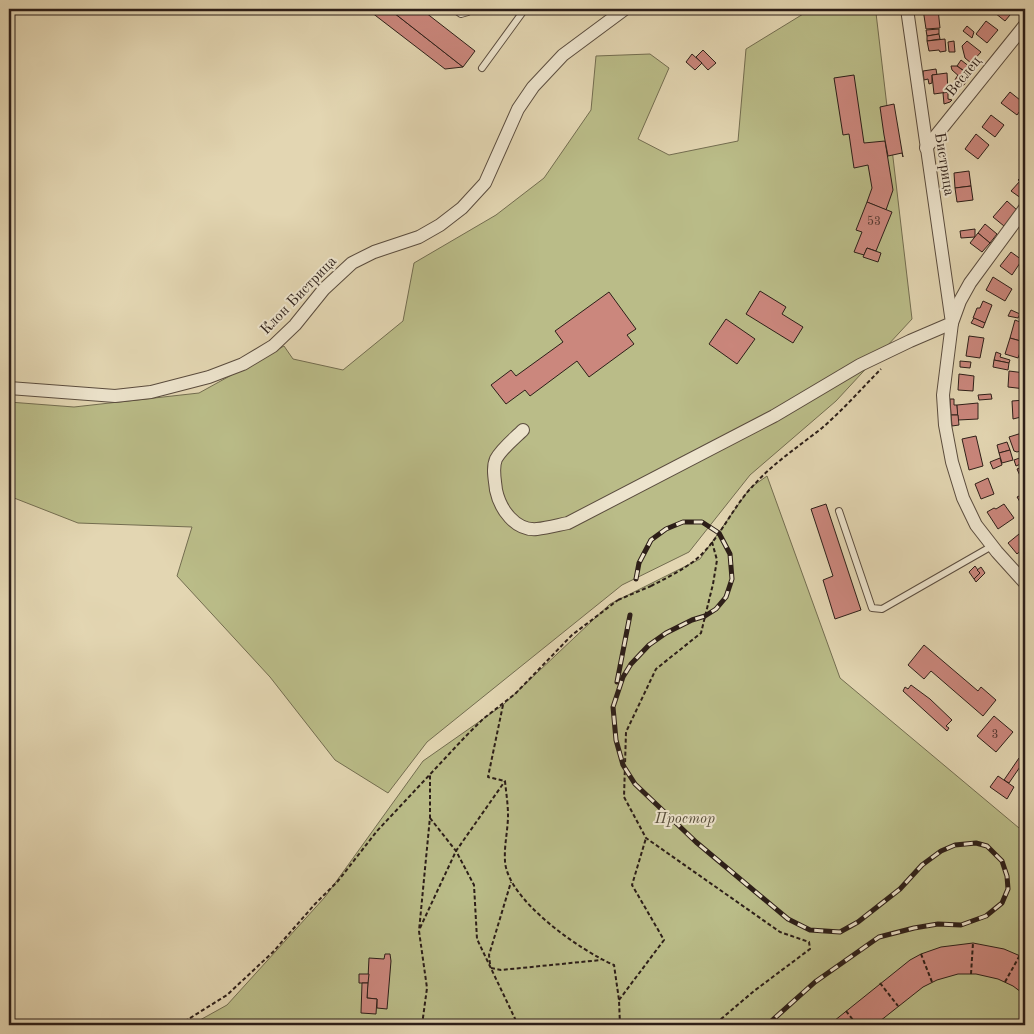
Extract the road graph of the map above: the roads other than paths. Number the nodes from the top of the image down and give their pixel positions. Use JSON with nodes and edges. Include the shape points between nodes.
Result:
{"nodes":[{"id":1,"x":454,"y":9,"type":"edge"},
{"id":2,"x":471,"y":9,"type":"edge"},
{"id":3,"x":524,"y":9,"type":"edge"},
{"id":4,"x":625,"y":9,"type":"edge"},
{"id":5,"x":906,"y":9,"type":"edge"},
{"id":6,"x":1025,"y":25,"type":"edge"},
{"id":7,"x":482,"y":68,"type":"dead end"},
{"id":8,"x":926,"y":148,"type":"junction"},
{"id":9,"x":1025,"y":208,"type":"edge"},
{"id":10,"x":952,"y":323,"type":"junction"},
{"id":11,"x":9,"y":388,"type":"edge"},
{"id":12,"x":522,"y":430,"type":"dead end"},
{"id":13,"x":839,"y":511,"type":"dead end"},
{"id":14,"x":992,"y":546,"type":"junction"},
{"id":15,"x":1025,"y":583,"type":"edge"}],
"edges":[{"from":1,"to":2,"type":"lane","via":[[461,14]]},
{"from":3,"to":7,"type":"lane"},
{"from":4,"to":11,"type":"street","name":"Клон Бистрица","via":[[563,55],[533,87],[518,109],[485,183],[462,208],[419,237],[352,263],[273,346],[218,374],[151,392],[115,396]]},
{"from":5,"to":8,"type":"street","name":"Бистрица"},
{"from":6,"to":8,"type":"street","name":"Веслец"},
{"from":8,"to":10,"type":"street","name":"Бистрица"},
{"from":9,"to":10,"type":"street","via":[[970,283]]},
{"from":10,"to":12,"type":"street","via":[[860,365],[774,416],[568,523],[535,530],[516,524],[503,510],[494,476],[496,460]]},
{"from":10,"to":14,"type":"street","via":[[943,395],[945,425],[952,462],[964,498],[976,525]]},
{"from":13,"to":14,"type":"lane","via":[[872,608],[882,609]]},
{"from":14,"to":15,"type":"street"}]}
